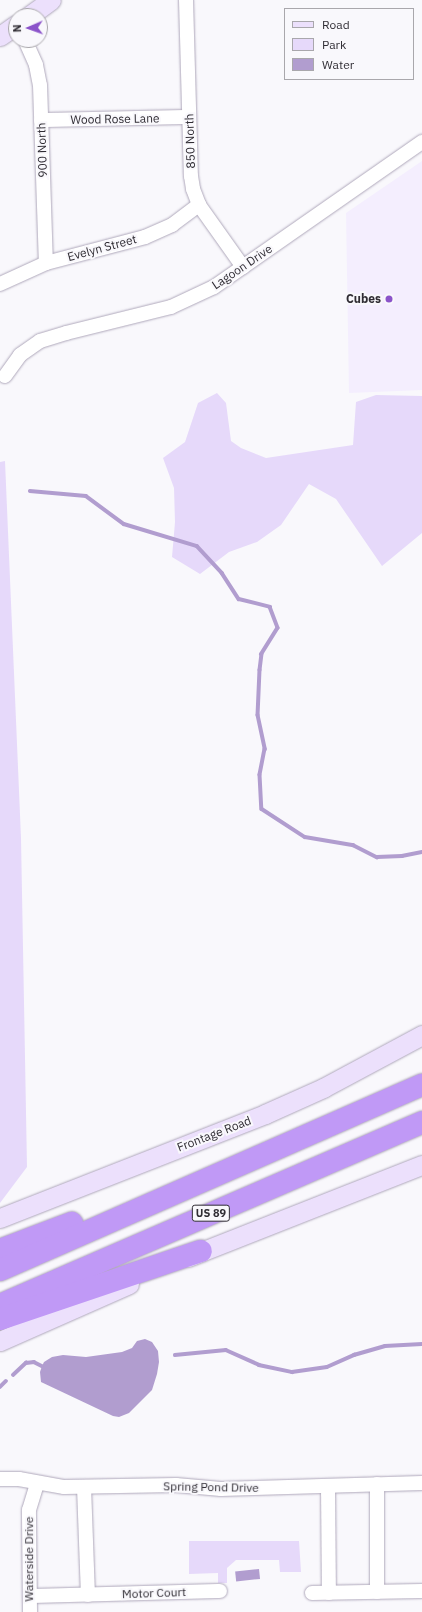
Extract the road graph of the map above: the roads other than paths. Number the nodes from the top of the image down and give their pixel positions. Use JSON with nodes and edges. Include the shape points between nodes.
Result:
{"nodes":[{"id":1,"x":51,"y":0,"type":"edge"},
{"id":2,"x":186,"y":0,"type":"edge"},
{"id":3,"x":40,"y":8,"type":"edge"},
{"id":4,"x":29,"y":48,"type":"edge"},
{"id":5,"x":189,"y":117,"type":"junction"},
{"id":6,"x":42,"y":120,"type":"junction"},
{"id":7,"x":422,"y":142,"type":"edge"},
{"id":8,"x":199,"y":205,"type":"junction"},
{"id":9,"x":46,"y":263,"type":"junction"},
{"id":10,"x":243,"y":267,"type":"junction"},
{"id":11,"x":0,"y":284,"type":"edge"},
{"id":12,"x":5,"y":376,"type":"dead end"},
{"id":13,"x":422,"y":1035,"type":"edge"},
{"id":14,"x":422,"y":1085,"type":"edge"},
{"id":15,"x":422,"y":1122,"type":"edge"},
{"id":16,"x":276,"y":1149,"type":"junction"},
{"id":17,"x":422,"y":1165,"type":"edge"},
{"id":18,"x":0,"y":1218,"type":"edge"},
{"id":19,"x":0,"y":1250,"type":"edge"},
{"id":20,"x":201,"y":1251,"type":"junction"},
{"id":21,"x":0,"y":1270,"type":"edge"},
{"id":22,"x":0,"y":1305,"type":"edge"},
{"id":23,"x":0,"y":1319,"type":"edge"},
{"id":24,"x":0,"y":1341,"type":"edge"},
{"id":25,"x":0,"y":1479,"type":"edge"},
{"id":26,"x":37,"y":1483,"type":"junction"},
{"id":27,"x":377,"y":1484,"type":"junction"},
{"id":28,"x":422,"y":1484,"type":"edge"},
{"id":29,"x":328,"y":1486,"type":"junction"},
{"id":30,"x":84,"y":1487,"type":"junction"},
{"id":31,"x":220,"y":1591,"type":"dead end"},
{"id":32,"x":422,"y":1591,"type":"edge"},
{"id":33,"x":377,"y":1592,"type":"junction"},
{"id":34,"x":312,"y":1593,"type":"dead end"},
{"id":35,"x":329,"y":1593,"type":"junction"},
{"id":36,"x":88,"y":1595,"type":"junction"},
{"id":37,"x":30,"y":1596,"type":"junction"},
{"id":38,"x":30,"y":1612,"type":"edge"}],
"edges":[{"from":1,"to":3,"type":"main road"},
{"from":2,"to":5,"type":"street","name":"850 North"},
{"from":4,"to":6,"type":"street","name":"900 North","via":[[40,84]]},
{"from":5,"to":6,"type":"street","name":"Wood Rose Lane"},
{"from":5,"to":8,"type":"street","name":"850 North","via":[[191,176]]},
{"from":6,"to":9,"type":"street","name":"900 North"},
{"from":7,"to":10,"type":"street","name":"Lagoon Drive"},
{"from":8,"to":9,"type":"street","name":"Evelyn Street","via":[[172,225],[145,237]]},
{"from":8,"to":10,"type":"street","name":"850 North"},
{"from":9,"to":11,"type":"street","name":"Evelyn Street"},
{"from":10,"to":12,"type":"street","name":"Lagoon Drive","via":[[214,287],[171,307],[40,341],[20,355]]},
{"from":13,"to":18,"type":"main road","name":"Frontage Road","via":[[323,1088],[265,1114]]},
{"from":14,"to":16,"type":"highway","number":"US 89"},
{"from":15,"to":22,"type":"highway","number":"US 89"},
{"from":16,"to":19,"type":"highway"},
{"from":16,"to":21,"type":"highway","number":"US 89"},
{"from":17,"to":20,"type":"main road"},
{"from":20,"to":23,"type":"highway"},
{"from":20,"to":24,"type":"main road"},
{"from":25,"to":26,"type":"street","name":"Spring Pond Drive","via":[[19,1479]]},
{"from":26,"to":30,"type":"street","name":"Spring Pond Drive"},
{"from":26,"to":37,"type":"street","name":"Waterside Drive","via":[[29,1510]]},
{"from":27,"to":28,"type":"street","name":"Spring Pond Drive"},
{"from":27,"to":29,"type":"street","name":"Spring Pond Drive"},
{"from":27,"to":33,"type":"street"},
{"from":29,"to":30,"type":"street","name":"Spring Pond Drive","via":[[221,1489],[176,1485]]},
{"from":29,"to":35,"type":"street"},
{"from":30,"to":36,"type":"street"},
{"from":31,"to":36,"type":"street","name":"Motor Court"},
{"from":32,"to":33,"type":"street"},
{"from":33,"to":35,"type":"street"},
{"from":34,"to":35,"type":"street"},
{"from":36,"to":37,"type":"street","name":"Motor Court"},
{"from":37,"to":38,"type":"street","name":"Waterside Drive"}]}
